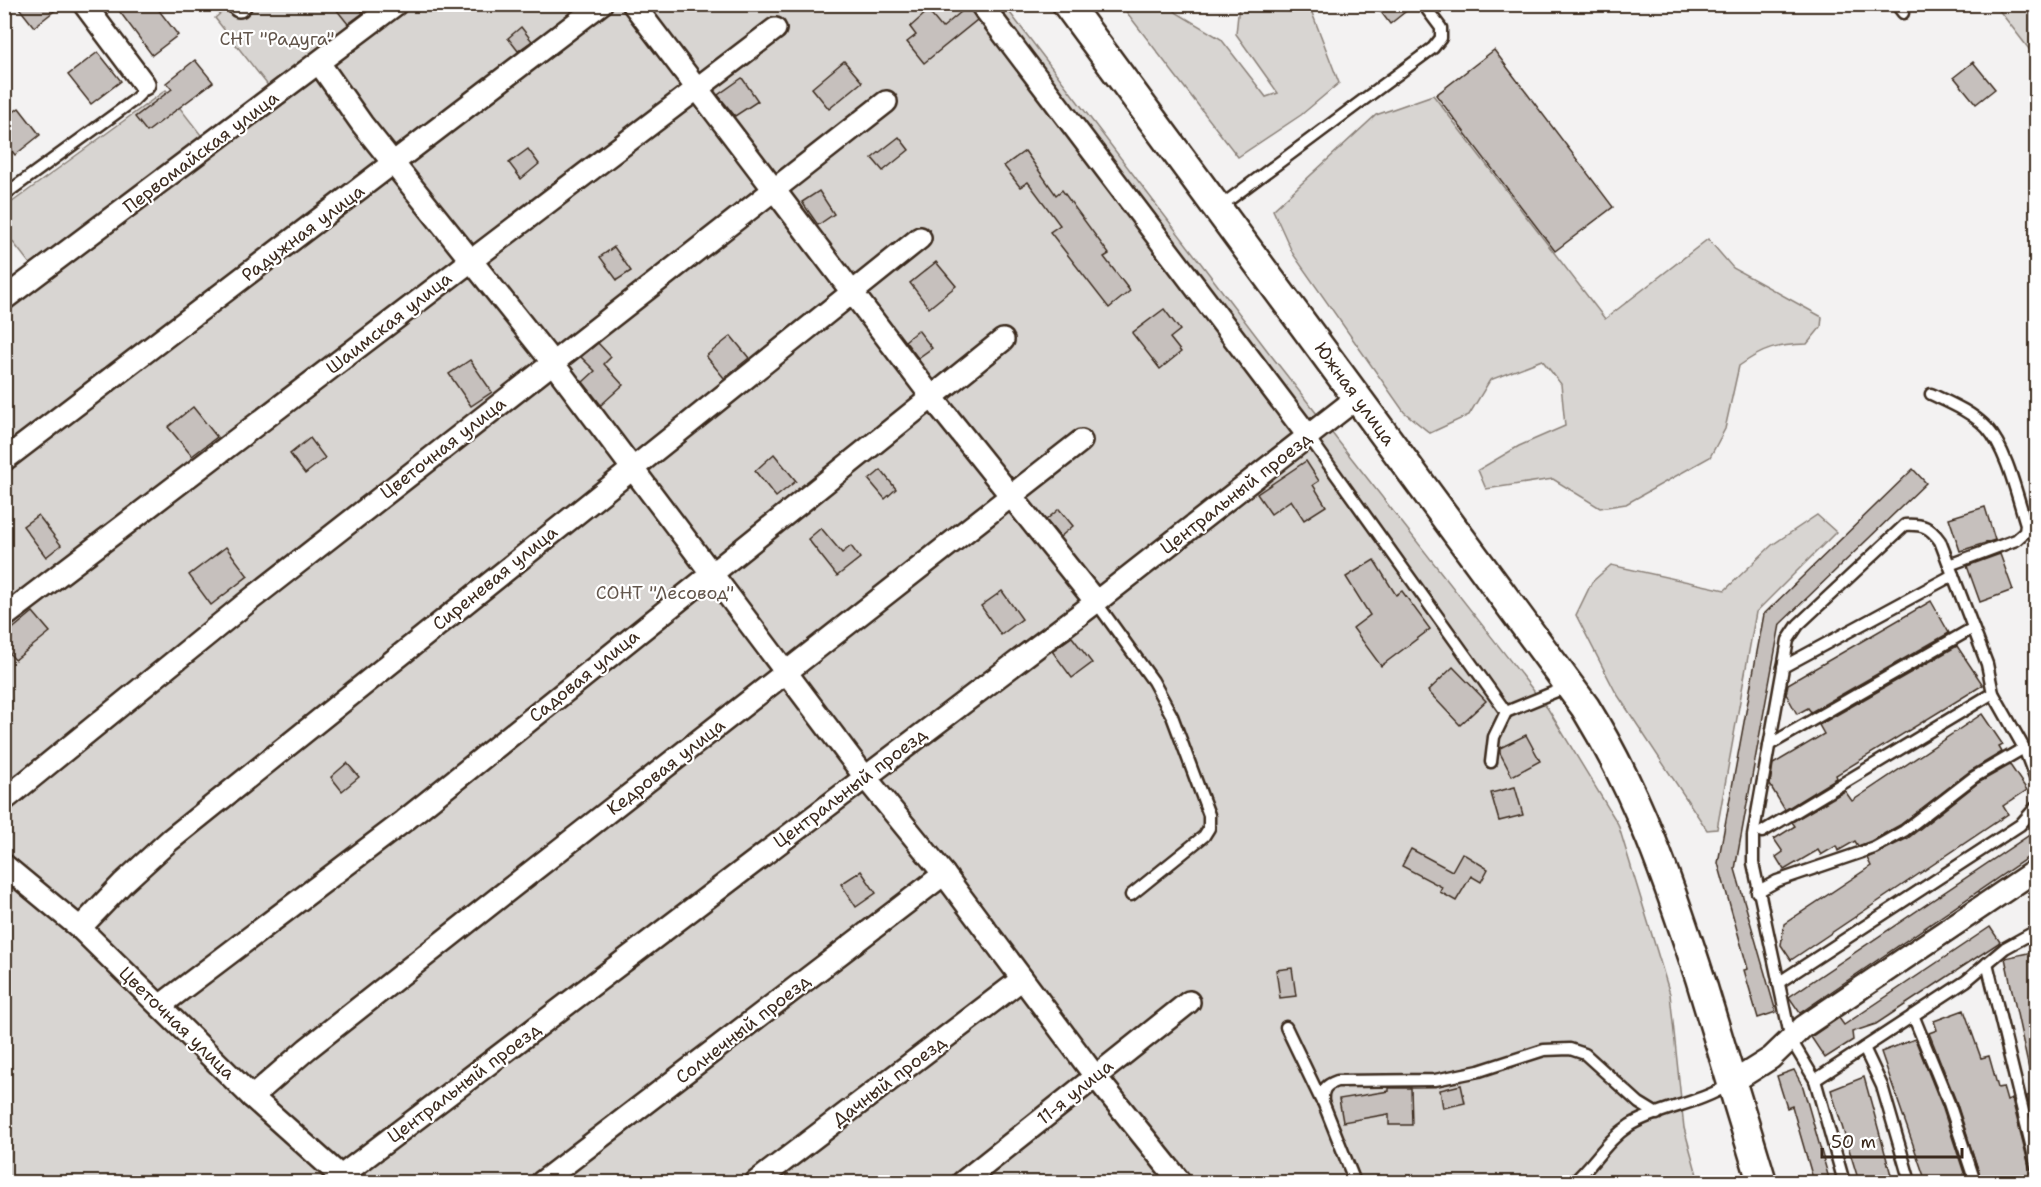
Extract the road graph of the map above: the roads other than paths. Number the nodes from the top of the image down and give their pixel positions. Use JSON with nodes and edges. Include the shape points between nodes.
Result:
{"nodes":[{"id":1,"x":84,"y":4,"type":"edge"},
{"id":2,"x":396,"y":4,"type":"edge"},
{"id":3,"x":601,"y":4,"type":"edge"},
{"id":4,"x":633,"y":4,"type":"edge"},
{"id":5,"x":981,"y":4,"type":"edge"},
{"id":6,"x":1067,"y":4,"type":"edge"},
{"id":7,"x":1423,"y":4,"type":"edge"},
{"id":8,"x":775,"y":29,"type":"dead end"},
{"id":9,"x":319,"y":63,"type":"junction"},
{"id":10,"x":144,"y":84,"type":"joint"},
{"id":11,"x":697,"y":88,"type":"junction"},
{"id":12,"x":886,"y":102,"type":"dead end"},
{"id":13,"x":394,"y":164,"type":"junction"},
{"id":14,"x":772,"y":189,"type":"junction"},
{"id":15,"x":4,"y":195,"type":"edge"},
{"id":16,"x":1218,"y":208,"type":"junction"},
{"id":17,"x":920,"y":238,"type":"dead end"},
{"id":18,"x":471,"y":259,"type":"junction"},
{"id":19,"x":852,"y":293,"type":"junction"},
{"id":20,"x":4,"y":299,"type":"edge"},
{"id":21,"x":1003,"y":340,"type":"dead end"},
{"id":22,"x":553,"y":363,"type":"junction"},
{"id":23,"x":1931,"y":394,"type":"dead end"},
{"id":24,"x":931,"y":396,"type":"junction"},
{"id":25,"x":1358,"y":397,"type":"junction"},
{"id":26,"x":1309,"y":436,"type":"junction"},
{"id":27,"x":1082,"y":441,"type":"dead end"},
{"id":28,"x":4,"y":460,"type":"edge"},
{"id":29,"x":632,"y":468,"type":"junction"},
{"id":30,"x":1014,"y":496,"type":"junction"},
{"id":31,"x":1951,"y":570,"type":"junction"},
{"id":32,"x":712,"y":574,"type":"junction"},
{"id":33,"x":1096,"y":602,"type":"junction"},
{"id":34,"x":4,"y":617,"type":"edge"},
{"id":35,"x":1973,"y":628,"type":"junction"},
{"id":36,"x":1783,"y":667,"type":"junction"},
{"id":37,"x":787,"y":673,"type":"junction"},
{"id":38,"x":1569,"y":687,"type":"junction"},
{"id":39,"x":1993,"y":693,"type":"junction"},
{"id":40,"x":1506,"y":712,"type":"junction"},
{"id":41,"x":1769,"y":745,"type":"junction"},
{"id":42,"x":2024,"y":748,"type":"junction"},
{"id":43,"x":1491,"y":762,"type":"dead end"},
{"id":44,"x":865,"y":777,"type":"junction"},
{"id":45,"x":2037,"y":780,"type":"edge"},
{"id":46,"x":4,"y":800,"type":"edge"},
{"id":47,"x":2037,"y":807,"type":"edge"},
{"id":48,"x":1762,"y":832,"type":"dead end"},
{"id":49,"x":4,"y":865,"type":"edge"},
{"id":50,"x":2037,"y":870,"type":"edge"},
{"id":51,"x":944,"y":874,"type":"junction"},
{"id":52,"x":1757,"y":892,"type":"junction"},
{"id":53,"x":1131,"y":895,"type":"dead end"},
{"id":54,"x":80,"y":928,"type":"junction"},
{"id":55,"x":2037,"y":931,"type":"edge"},
{"id":56,"x":1987,"y":963,"type":"junction"},
{"id":57,"x":1022,"y":979,"type":"junction"},
{"id":58,"x":1778,"y":983,"type":"junction"},
{"id":59,"x":1189,"y":1002,"type":"dead end"},
{"id":60,"x":160,"y":1005,"type":"junction"},
{"id":61,"x":1914,"y":1015,"type":"junction"},
{"id":62,"x":1286,"y":1027,"type":"dead end"},
{"id":63,"x":1791,"y":1040,"type":"junction"},
{"id":64,"x":1864,"y":1048,"type":"junction"},
{"id":65,"x":1095,"y":1076,"type":"junction"},
{"id":66,"x":1815,"y":1080,"type":"junction"},
{"id":67,"x":1733,"y":1082,"type":"junction"},
{"id":68,"x":252,"y":1097,"type":"junction"},
{"id":69,"x":1323,"y":1102,"type":"junction"},
{"id":70,"x":1657,"y":1114,"type":"junction"},
{"id":71,"x":2037,"y":1165,"type":"edge"},
{"id":72,"x":344,"y":1179,"type":"edge"},
{"id":73,"x":542,"y":1182,"type":"edge"},
{"id":74,"x":756,"y":1182,"type":"edge"},
{"id":75,"x":963,"y":1182,"type":"edge"},
{"id":76,"x":1180,"y":1182,"type":"edge"},
{"id":77,"x":1355,"y":1182,"type":"edge"},
{"id":78,"x":1574,"y":1182,"type":"edge"},
{"id":79,"x":1762,"y":1182,"type":"edge"},
{"id":80,"x":1844,"y":1182,"type":"edge"},
{"id":81,"x":1911,"y":1182,"type":"edge"},
{"id":82,"x":1975,"y":1182,"type":"edge"}],
"edges":[{"from":1,"to":10,"type":"street"},
{"from":2,"to":9,"type":"street","name":"Первомайская улица"},
{"from":3,"to":13,"type":"street","name":"Радужная улица"},
{"from":4,"to":11,"type":"street"},
{"from":5,"to":26,"type":"street"},
{"from":6,"to":16,"type":"main road","name":"Южная улица"},
{"from":7,"to":16,"type":"lane","via":[[1441,28],[1441,38],[1433,48]]},
{"from":8,"to":11,"type":"street","name":"Шаимская улица"},
{"from":9,"to":13,"type":"street"},
{"from":9,"to":20,"type":"street","name":"Первомайская улица"},
{"from":10,"to":15,"type":"lane","via":[[133,101]]},
{"from":11,"to":14,"type":"street"},
{"from":11,"to":18,"type":"street","name":"Шаимская улица"},
{"from":12,"to":14,"type":"street","name":"Цветочная улица"},
{"from":13,"to":18,"type":"street"},
{"from":13,"to":28,"type":"street","name":"Радужная улица"},
{"from":14,"to":19,"type":"street"},
{"from":14,"to":22,"type":"street","name":"Цветочная улица"},
{"from":16,"to":25,"type":"main road","name":"Южная улица"},
{"from":17,"to":19,"type":"street","name":"Сиреневая улица"},
{"from":18,"to":22,"type":"street"},
{"from":18,"to":34,"type":"street","name":"Шаимская улица"},
{"from":19,"to":24,"type":"street"},
{"from":19,"to":29,"type":"street","name":"Сиреневая улица"},
{"from":21,"to":24,"type":"street","name":"Садовая улица"},
{"from":22,"to":29,"type":"street"},
{"from":22,"to":46,"type":"street","name":"Цветочная улица","via":[[250,600]]},
{"from":23,"to":31,"type":"lane","via":[[1987,428],[1998,444],[2026,524],[2025,532],[2016,540]]},
{"from":24,"to":30,"type":"street"},
{"from":24,"to":32,"type":"street","name":"Садовая улица"},
{"from":25,"to":26,"type":"street","name":"Центральный проезд"},
{"from":25,"to":38,"type":"main road","name":"Южная улица"},
{"from":26,"to":33,"type":"street","name":"Центральный проезд"},
{"from":26,"to":40,"type":"lane"},
{"from":27,"to":30,"type":"street","name":"Кедровая улица"},
{"from":29,"to":32,"type":"street"},
{"from":29,"to":54,"type":"street","name":"Сиреневая улица","via":[[170,840]]},
{"from":30,"to":33,"type":"street"},
{"from":30,"to":37,"type":"street","name":"Кедровая улица"},
{"from":31,"to":35,"type":"lane"},
{"from":31,"to":36,"type":"lane"},
{"from":31,"to":36,"type":"lane","via":[[1931,529],[1919,524],[1905,525],[1798,625],[1788,640]]},
{"from":32,"to":37,"type":"street"},
{"from":32,"to":60,"type":"street","name":"Садовая улица","via":[[404,821]]},
{"from":33,"to":44,"type":"street","name":"Центральный проезд"},
{"from":33,"to":53,"type":"lane","via":[[1142,664],[1172,716],[1209,815],[1209,828],[1204,836]]},
{"from":35,"to":39,"type":"lane"},
{"from":35,"to":41,"type":"lane"},
{"from":36,"to":41,"type":"lane"},
{"from":37,"to":44,"type":"street"},
{"from":37,"to":68,"type":"street","name":"Кедровая улица","via":[[307,1049]]},
{"from":38,"to":40,"type":"lane"},
{"from":38,"to":67,"type":"main road","name":"Южная улица","via":[[1611,749],[1633,791],[1670,886]]},
{"from":39,"to":42,"type":"lane"},
{"from":39,"to":48,"type":"lane"},
{"from":40,"to":43,"type":"lane","via":[[1494,737]]},
{"from":41,"to":52,"type":"lane","via":[[1753,836]]},
{"from":42,"to":45,"type":"lane"},
{"from":42,"to":52,"type":"lane","via":[[1974,777],[1904,831],[1874,848],[1777,881]]},
{"from":44,"to":51,"type":"street"},
{"from":44,"to":72,"type":"street","name":"Центральный проезд"},
{"from":47,"to":58,"type":"lane","via":[[2020,825]]},
{"from":49,"to":54,"type":"street","name":"Цветочная улица"},
{"from":50,"to":63,"type":"street","via":[[1803,1027]]},
{"from":51,"to":57,"type":"street"},
{"from":51,"to":73,"type":"street","name":"Солнечный проезд"},
{"from":52,"to":58,"type":"lane"},
{"from":54,"to":60,"type":"street","name":"Цветочная улица"},
{"from":55,"to":56,"type":"lane"},
{"from":56,"to":61,"type":"lane"},
{"from":56,"to":71,"type":"lane"},
{"from":57,"to":65,"type":"street"},
{"from":57,"to":74,"type":"street","name":"Дачный проезд"},
{"from":58,"to":63,"type":"lane"},
{"from":59,"to":65,"type":"street","name":"11-я улица"},
{"from":60,"to":68,"type":"street","name":"Цветочная улица"},
{"from":61,"to":64,"type":"lane"},
{"from":61,"to":82,"type":"lane"},
{"from":62,"to":69,"type":"lane"},
{"from":63,"to":66,"type":"lane"},
{"from":63,"to":67,"type":"street"},
{"from":64,"to":66,"type":"lane"},
{"from":64,"to":81,"type":"lane","via":[[1882,1086]]},
{"from":65,"to":75,"type":"street","name":"11-я улица"},
{"from":65,"to":76,"type":"street"},
{"from":66,"to":80,"type":"lane"},
{"from":67,"to":70,"type":"lane","via":[[1699,1101]]},
{"from":67,"to":79,"type":"main road","name":"Южная улица"},
{"from":68,"to":72,"type":"street","name":"Цветочная улица"},
{"from":69,"to":70,"type":"lane","via":[[1322,1092],[1337,1080],[1435,1080],[1544,1050],[1570,1049],[1585,1054],[1639,1103]]},
{"from":69,"to":77,"type":"lane"},
{"from":70,"to":78,"type":"lane","via":[[1620,1132]]}]}
